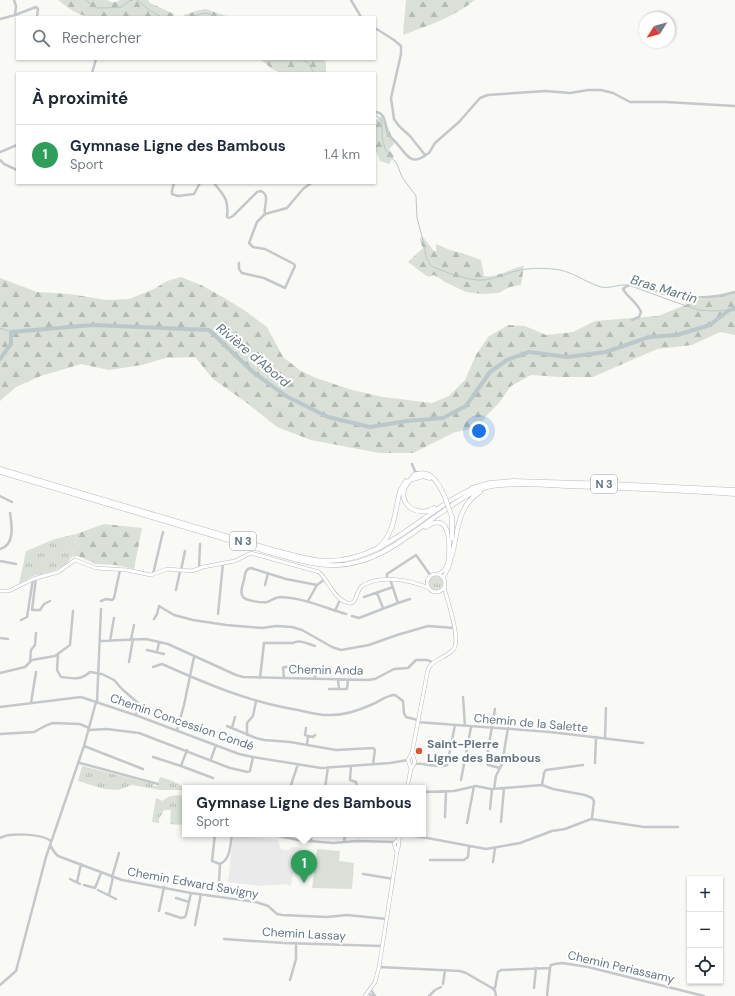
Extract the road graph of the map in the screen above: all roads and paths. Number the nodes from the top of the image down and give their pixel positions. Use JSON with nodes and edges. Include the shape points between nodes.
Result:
{"nodes":[{"id":1,"x":14,"y":0,"type":"edge"},
{"id":2,"x":351,"y":0,"type":"edge"},
{"id":3,"x":16,"y":15,"type":"junction"},
{"id":4,"x":37,"y":16,"type":"edge"},
{"id":5,"x":360,"y":16,"type":"edge"},
{"id":6,"x":0,"y":19,"type":"edge"},
{"id":7,"x":376,"y":29,"type":"edge"},
{"id":8,"x":96,"y":60,"type":"edge"},
{"id":9,"x":92,"y":72,"type":"edge"},
{"id":10,"x":735,"y":106,"type":"edge"},
{"id":11,"x":376,"y":112,"type":"edge"},
{"id":12,"x":16,"y":144,"type":"edge"},
{"id":13,"x":0,"y":152,"type":"edge"},
{"id":14,"x":427,"y":155,"type":"junction"},
{"id":15,"x":0,"y":160,"type":"edge"},
{"id":16,"x":16,"y":170,"type":"edge"},
{"id":17,"x":174,"y":184,"type":"edge"},
{"id":18,"x":199,"y":184,"type":"edge"},
{"id":19,"x":215,"y":184,"type":"edge"},
{"id":20,"x":310,"y":184,"type":"edge"},
{"id":21,"x":265,"y":214,"type":"junction"},
{"id":22,"x":239,"y":262,"type":"dead end"},
{"id":23,"x":735,"y":292,"type":"edge"},
{"id":24,"x":632,"y":320,"type":"dead end"},
{"id":25,"x":412,"y":464,"type":"dead end"},
{"id":26,"x":0,"y":469,"type":"edge"},
{"id":27,"x":0,"y":472,"type":"edge"},
{"id":28,"x":416,"y":474,"type":"junction"},
{"id":29,"x":423,"y":476,"type":"junction"},
{"id":30,"x":409,"y":481,"type":"junction"},
{"id":31,"x":539,"y":485,"type":"junction"},
{"id":32,"x":474,"y":488,"type":"junction"},
{"id":33,"x":735,"y":490,"type":"edge"},
{"id":34,"x":735,"y":494,"type":"edge"},
{"id":35,"x":444,"y":495,"type":"junction"},
{"id":36,"x":0,"y":496,"type":"edge"},
{"id":37,"x":12,"y":502,"type":"dead end"},
{"id":38,"x":10,"y":513,"type":"dead end"},
{"id":39,"x":163,"y":532,"type":"dead end"},
{"id":40,"x":200,"y":544,"type":"dead end"},
{"id":41,"x":0,"y":550,"type":"edge"},
{"id":42,"x":185,"y":551,"type":"dead end"},
{"id":43,"x":451,"y":553,"type":"junction"},
{"id":44,"x":372,"y":558,"type":"junction"},
{"id":45,"x":346,"y":559,"type":"junction"},
{"id":46,"x":0,"y":560,"type":"edge"},
{"id":47,"x":224,"y":563,"type":"junction"},
{"id":48,"x":16,"y":564,"type":"dead end"},
{"id":49,"x":199,"y":569,"type":"junction"},
{"id":50,"x":120,"y":570,"type":"junction"},
{"id":51,"x":181,"y":571,"type":"junction"},
{"id":52,"x":268,"y":573,"type":"junction"},
{"id":53,"x":438,"y":574,"type":"junction"},
{"id":54,"x":153,"y":575,"type":"junction"},
{"id":55,"x":431,"y":576,"type":"junction"},
{"id":56,"x":443,"y":578,"type":"junction"},
{"id":57,"x":35,"y":579,"type":"junction"},
{"id":58,"x":326,"y":579,"type":"junction"},
{"id":59,"x":388,"y":579,"type":"junction"},
{"id":60,"x":427,"y":583,"type":"junction"},
{"id":61,"x":265,"y":585,"type":"dead end"},
{"id":62,"x":418,"y":585,"type":"junction"},
{"id":63,"x":317,"y":586,"type":"junction"},
{"id":64,"x":393,"y":587,"type":"junction"},
{"id":65,"x":444,"y":587,"type":"junction"},
{"id":66,"x":429,"y":588,"type":"junction"},
{"id":67,"x":176,"y":590,"type":"dead end"},
{"id":68,"x":0,"y":591,"type":"edge"},
{"id":69,"x":439,"y":591,"type":"junction"},
{"id":70,"x":378,"y":593,"type":"junction"},
{"id":71,"x":364,"y":597,"type":"dead end"},
{"id":72,"x":447,"y":597,"type":"junction"},
{"id":73,"x":410,"y":599,"type":"dead end"},
{"id":74,"x":341,"y":600,"type":"junction"},
{"id":75,"x":50,"y":601,"type":"dead end"},
{"id":76,"x":101,"y":601,"type":"dead end"},
{"id":77,"x":308,"y":601,"type":"junction"},
{"id":78,"x":398,"y":603,"type":"junction"},
{"id":79,"x":383,"y":608,"type":"junction"},
{"id":80,"x":101,"y":609,"type":"dead end"},
{"id":81,"x":73,"y":611,"type":"dead end"},
{"id":82,"x":335,"y":611,"type":"junction"},
{"id":83,"x":218,"y":614,"type":"dead end"},
{"id":84,"x":346,"y":614,"type":"dead end"},
{"id":85,"x":352,"y":616,"type":"dead end"},
{"id":86,"x":114,"y":618,"type":"dead end"},
{"id":87,"x":154,"y":619,"type":"dead end"},
{"id":88,"x":21,"y":620,"type":"dead end"},
{"id":89,"x":134,"y":626,"type":"dead end"},
{"id":90,"x":454,"y":628,"type":"junction"},
{"id":91,"x":36,"y":634,"type":"dead end"},
{"id":92,"x":0,"y":638,"type":"edge"},
{"id":93,"x":8,"y":639,"type":"dead end"},
{"id":94,"x":132,"y":639,"type":"junction"},
{"id":95,"x":100,"y":641,"type":"junction"},
{"id":96,"x":110,"y":641,"type":"junction"},
{"id":97,"x":159,"y":642,"type":"junction"},
{"id":98,"x":315,"y":646,"type":"dead end"},
{"id":99,"x":147,"y":650,"type":"dead end"},
{"id":100,"x":157,"y":652,"type":"junction"},
{"id":101,"x":164,"y":654,"type":"dead end"},
{"id":102,"x":58,"y":655,"type":"junction"},
{"id":103,"x":194,"y":657,"type":"junction"},
{"id":104,"x":30,"y":661,"type":"junction"},
{"id":105,"x":129,"y":662,"type":"dead end"},
{"id":106,"x":432,"y":662,"type":"junction"},
{"id":107,"x":153,"y":667,"type":"dead end"},
{"id":108,"x":36,"y":672,"type":"dead end"},
{"id":109,"x":0,"y":673,"type":"edge"},
{"id":110,"x":98,"y":673,"type":"junction"},
{"id":111,"x":190,"y":676,"type":"junction"},
{"id":112,"x":260,"y":678,"type":"junction"},
{"id":113,"x":284,"y":678,"type":"junction"},
{"id":114,"x":315,"y":679,"type":"junction"},
{"id":115,"x":338,"y":680,"type":"junction"},
{"id":116,"x":348,"y":680,"type":"junction"},
{"id":117,"x":329,"y":689,"type":"dead end"},
{"id":118,"x":339,"y":689,"type":"junction"},
{"id":119,"x":463,"y":697,"type":"dead end"},
{"id":120,"x":256,"y":701,"type":"junction"},
{"id":121,"x":97,"y":702,"type":"junction"},
{"id":122,"x":31,"y":703,"type":"junction"},
{"id":123,"x":0,"y":707,"type":"edge"},
{"id":124,"x":606,"y":708,"type":"dead end"},
{"id":125,"x":495,"y":709,"type":"dead end"},
{"id":126,"x":136,"y":715,"type":"junction"},
{"id":127,"x":510,"y":716,"type":"dead end"},
{"id":128,"x":235,"y":717,"type":"dead end"},
{"id":129,"x":418,"y":721,"type":"junction"},
{"id":130,"x":455,"y":725,"type":"junction"},
{"id":131,"x":227,"y":726,"type":"dead end"},
{"id":132,"x":465,"y":726,"type":"junction"},
{"id":133,"x":471,"y":727,"type":"junction"},
{"id":134,"x":232,"y":728,"type":"junction"},
{"id":135,"x":306,"y":728,"type":"dead end"},
{"id":136,"x":492,"y":728,"type":"junction"},
{"id":137,"x":89,"y":729,"type":"junction"},
{"id":138,"x":177,"y":730,"type":"junction"},
{"id":139,"x":508,"y":730,"type":"junction"},
{"id":140,"x":0,"y":734,"type":"edge"},
{"id":141,"x":247,"y":735,"type":"junction"},
{"id":142,"x":315,"y":735,"type":"dead end"},
{"id":143,"x":308,"y":736,"type":"junction"},
{"id":144,"x":596,"y":737,"type":"junction"},
{"id":145,"x":605,"y":738,"type":"junction"},
{"id":146,"x":643,"y":743,"type":"dead end"},
{"id":147,"x":216,"y":745,"type":"junction"},
{"id":148,"x":84,"y":746,"type":"junction"},
{"id":149,"x":307,"y":746,"type":"junction"},
{"id":150,"x":187,"y":750,"type":"junction"},
{"id":151,"x":412,"y":753,"type":"junction"},
{"id":152,"x":154,"y":757,"type":"dead end"},
{"id":153,"x":253,"y":758,"type":"junction"},
{"id":154,"x":210,"y":759,"type":"junction"},
{"id":155,"x":409,"y":761,"type":"junction"},
{"id":156,"x":414,"y":762,"type":"junction"},
{"id":157,"x":80,"y":763,"type":"junction"},
{"id":158,"x":595,"y":763,"type":"dead end"},
{"id":159,"x":298,"y":764,"type":"junction"},
{"id":160,"x":373,"y":764,"type":"junction"},
{"id":161,"x":583,"y":765,"type":"dead end"},
{"id":162,"x":181,"y":766,"type":"junction"},
{"id":163,"x":351,"y":766,"type":"junction"},
{"id":164,"x":328,"y":768,"type":"junction"},
{"id":165,"x":500,"y":768,"type":"junction"},
{"id":166,"x":143,"y":769,"type":"dead end"},
{"id":167,"x":411,"y":769,"type":"junction"},
{"id":168,"x":213,"y":778,"type":"dead end"},
{"id":169,"x":462,"y":780,"type":"dead end"},
{"id":170,"x":158,"y":784,"type":"dead end"},
{"id":171,"x":291,"y":785,"type":"edge"},
{"id":172,"x":325,"y":785,"type":"edge"},
{"id":173,"x":357,"y":785,"type":"edge"},
{"id":174,"x":408,"y":785,"type":"edge"},
{"id":175,"x":542,"y":785,"type":"junction"},
{"id":176,"x":474,"y":786,"type":"junction"},
{"id":177,"x":504,"y":788,"type":"junction"},
{"id":178,"x":493,"y":789,"type":"junction"},
{"id":179,"x":426,"y":792,"type":"edge"},
{"id":180,"x":446,"y":792,"type":"junction"},
{"id":181,"x":490,"y":809,"type":"dead end"},
{"id":182,"x":446,"y":817,"type":"dead end"},
{"id":183,"x":592,"y":818,"type":"junction"},
{"id":184,"x":501,"y":822,"type":"dead end"},
{"id":185,"x":466,"y":823,"type":"dead end"},
{"id":186,"x":678,"y":827,"type":"dead end"},
{"id":187,"x":214,"y":837,"type":"edge"},
{"id":188,"x":231,"y":837,"type":"edge"},
{"id":189,"x":287,"y":837,"type":"edge"},
{"id":190,"x":345,"y":837,"type":"edge"},
{"id":191,"x":400,"y":837,"type":"edge"},
{"id":192,"x":426,"y":837,"type":"edge"},
{"id":193,"x":0,"y":838,"type":"edge"},
{"id":194,"x":311,"y":840,"type":"joint"},
{"id":195,"x":51,"y":841,"type":"junction"},
{"id":196,"x":344,"y":842,"type":"junction"},
{"id":197,"x":397,"y":843,"type":"junction"},
{"id":198,"x":50,"y":845,"type":"junction"},
{"id":199,"x":469,"y":846,"type":"junction"},
{"id":200,"x":495,"y":848,"type":"junction"},
{"id":201,"x":119,"y":853,"type":"dead end"},
{"id":202,"x":430,"y":860,"type":"dead end"},
{"id":203,"x":493,"y":862,"type":"dead end"},
{"id":204,"x":82,"y":864,"type":"junction"},
{"id":205,"x":220,"y":864,"type":"junction"},
{"id":206,"x":101,"y":873,"type":"junction"},
{"id":207,"x":363,"y":874,"type":"dead end"},
{"id":208,"x":113,"y":877,"type":"junction"},
{"id":209,"x":70,"y":879,"type":"dead end"},
{"id":210,"x":394,"y":879,"type":"junction"},
{"id":211,"x":219,"y":881,"type":"dead end"},
{"id":212,"x":76,"y":882,"type":"junction"},
{"id":213,"x":80,"y":884,"type":"dead end"},
{"id":214,"x":84,"y":885,"type":"dead end"},
{"id":215,"x":164,"y":887,"type":"junction"},
{"id":216,"x":98,"y":890,"type":"dead end"},
{"id":217,"x":192,"y":893,"type":"junction"},
{"id":218,"x":201,"y":894,"type":"junction"},
{"id":219,"x":109,"y":895,"type":"junction"},
{"id":220,"x":176,"y":898,"type":"dead end"},
{"id":221,"x":116,"y":899,"type":"dead end"},
{"id":222,"x":189,"y":902,"type":"junction"},
{"id":223,"x":159,"y":911,"type":"dead end"},
{"id":224,"x":166,"y":913,"type":"dead end"},
{"id":225,"x":387,"y":919,"type":"junction"},
{"id":226,"x":196,"y":925,"type":"dead end"},
{"id":227,"x":224,"y":939,"type":"dead end"},
{"id":228,"x":296,"y":943,"type":"junction"},
{"id":229,"x":382,"y":946,"type":"junction"},
{"id":230,"x":379,"y":967,"type":"junction"},
{"id":231,"x":536,"y":968,"type":"junction"},
{"id":232,"x":550,"y":968,"type":"junction"},
{"id":233,"x":445,"y":970,"type":"junction"},
{"id":234,"x":290,"y":980,"type":"dead end"},
{"id":235,"x":443,"y":984,"type":"dead end"},
{"id":236,"x":0,"y":985,"type":"edge"},
{"id":237,"x":441,"y":988,"type":"dead end"},
{"id":238,"x":492,"y":988,"type":"junction"},
{"id":239,"x":534,"y":988,"type":"dead end"},
{"id":240,"x":369,"y":991,"type":"junction"},
{"id":241,"x":365,"y":996,"type":"edge"},
{"id":242,"x":373,"y":996,"type":"edge"},
{"id":243,"x":429,"y":996,"type":"edge"},
{"id":244,"x":496,"y":996,"type":"edge"},
{"id":245,"x":547,"y":996,"type":"edge"},
{"id":246,"x":704,"y":996,"type":"edge"}],
"edges":[{"from":1,"to":3,"type":"street"},
{"from":2,"to":5,"type":"street"},
{"from":3,"to":4,"type":"street","via":[[36,7]]},
{"from":3,"to":6,"type":"street"},
{"from":7,"to":14,"type":"street","via":[[401,46],[391,98],[394,119]]},
{"from":8,"to":9,"type":"street"},
{"from":10,"to":14,"type":"street","via":[[630,102],[601,90],[488,94],[480,98],[454,128],[435,143]]},
{"from":11,"to":14,"type":"street","via":[[382,115],[390,136],[407,156],[418,160]]},
{"from":12,"to":13,"type":"street"},
{"from":15,"to":16,"type":"street"},
{"from":17,"to":18,"type":"street","via":[[172,194],[178,196],[194,194]]},
{"from":19,"to":21,"type":"street","via":[[227,199],[228,218],[261,191],[267,197]]},
{"from":20,"to":21,"type":"street","via":[[287,208]]},
{"from":21,"to":22,"type":"street","via":[[259,219],[249,243],[294,264],[285,288],[264,278],[242,273]]},
{"from":23,"to":24,"type":"street","via":[[695,298],[662,293],[643,285],[626,286],[624,292],[641,312]]},
{"from":25,"to":28,"type":"street"},
{"from":26,"to":45,"type":"highway","number":"N 3","via":[[304,558],[323,561]]},
{"from":27,"to":44,"type":"highway","number":"N 3","via":[[310,563],[338,565]]},
{"from":28,"to":29,"type":"highway"},
{"from":28,"to":30,"type":"highway"},
{"from":28,"to":35,"type":"highway","number":"N 3","via":[[433,476]]},
{"from":28,"to":45,"type":"highway","number":"N 3","via":[[408,479],[401,489],[392,527],[384,541],[370,551]]},
{"from":29,"to":30,"type":"highway"},
{"from":29,"to":35,"type":"highway","number":"N 3","via":[[435,482]]},
{"from":30,"to":32,"type":"highway","number":"N 3","via":[[404,491],[404,501],[411,509],[419,512],[431,510],[459,493]]},
{"from":31,"to":34,"type":"highway","number":"N 3"},
{"from":31,"to":43,"type":"highway","number":"N 3","via":[[497,488],[476,495],[465,505]]},
{"from":31,"to":44,"type":"highway","number":"N 3","via":[[492,486],[474,492]]},
{"from":32,"to":33,"type":"highway","number":"N 3","via":[[490,483],[513,481]]},
{"from":32,"to":45,"type":"highway","number":"N 3","via":[[456,496],[370,553]]},
{"from":35,"to":43,"type":"highway","number":"N 3","bridge":true,"via":[[452,517]]},
{"from":36,"to":37,"type":"street"},
{"from":38,"to":41,"type":"street","via":[[11,539],[7,546]]},
{"from":39,"to":54,"type":"street"},
{"from":40,"to":49,"type":"street"},
{"from":42,"to":51,"type":"street"},
{"from":43,"to":44,"type":"highway","number":"N 3","via":[[447,530],[443,524],[434,522],[394,548]]},
{"from":43,"to":53,"type":"main road","number":"N 3","via":[[447,565],[442,573]]},
{"from":43,"to":56,"type":"main road","number":"N 3","via":[[449,567]]},
{"from":46,"to":48,"type":"street"},
{"from":47,"to":49,"type":"main road"},
{"from":47,"to":58,"type":"main road","via":[[251,553],[314,570]]},
{"from":47,"to":83,"type":"street"},
{"from":49,"to":51,"type":"main road"},
{"from":50,"to":54,"type":"main road"},
{"from":50,"to":57,"type":"main road","via":[[96,568],[75,560],[58,572]]},
{"from":50,"to":76,"type":"street","via":[[114,598]]},
{"from":51,"to":54,"type":"main road","via":[[166,569]]},
{"from":51,"to":67,"type":"street"},
{"from":52,"to":61,"type":"street"},
{"from":52,"to":63,"type":"street"},
{"from":52,"to":77,"type":"street","via":[[248,568],[241,593],[243,597],[261,602],[279,597]]},
{"from":53,"to":55,"type":"main road"},
{"from":53,"to":56,"type":"main road"},
{"from":55,"to":59,"type":"street","via":[[416,554],[387,574]]},
{"from":55,"to":60,"type":"main road"},
{"from":56,"to":65,"type":"main road"},
{"from":57,"to":68,"type":"main road","via":[[9,591]]},
{"from":57,"to":75,"type":"street","via":[[32,610],[40,610]]},
{"from":57,"to":88,"type":"street","via":[[27,617]]},
{"from":58,"to":63,"type":"street"},
{"from":58,"to":74,"type":"main road"},
{"from":59,"to":62,"type":"main road"},
{"from":59,"to":64,"type":"street"},
{"from":59,"to":74,"type":"main road","via":[[362,586],[353,602],[346,603]]},
{"from":60,"to":62,"type":"main road"},
{"from":60,"to":66,"type":"main road"},
{"from":62,"to":66,"type":"main road"},
{"from":63,"to":77,"type":"street"},
{"from":64,"to":70,"type":"street"},
{"from":64,"to":78,"type":"street"},
{"from":65,"to":69,"type":"main road"},
{"from":65,"to":72,"type":"main road"},
{"from":66,"to":69,"type":"main road","via":[[434,592]]},
{"from":69,"to":72,"type":"main road"},
{"from":70,"to":71,"type":"street"},
{"from":70,"to":79,"type":"street"},
{"from":72,"to":90,"type":"main road"},
{"from":73,"to":78,"type":"street"},
{"from":74,"to":82,"type":"street"},
{"from":77,"to":82,"type":"street"},
{"from":78,"to":79,"type":"street"},
{"from":79,"to":85,"type":"street","via":[[359,618]]},
{"from":80,"to":95,"type":"street"},
{"from":81,"to":102,"type":"street","via":[[70,645]]},
{"from":82,"to":84,"type":"street"},
{"from":86,"to":96,"type":"street"},
{"from":87,"to":90,"type":"street","via":[[158,606],[183,618],[226,625],[292,627],[341,650],[369,645],[428,626]]},
{"from":89,"to":94,"type":"street"},
{"from":90,"to":106,"type":"main road","via":[[455,647]]},
{"from":91,"to":104,"type":"street"},
{"from":92,"to":93,"type":"street"},
{"from":94,"to":96,"type":"street","name":"Chemin Anda"},
{"from":94,"to":97,"type":"street","name":"Chemin Anda"},
{"from":94,"to":105,"type":"street"},
{"from":95,"to":96,"type":"street","name":"Chemin Anda"},
{"from":95,"to":110,"type":"street"},
{"from":97,"to":100,"type":"street"},
{"from":97,"to":103,"type":"street","name":"Chemin Anda"},
{"from":98,"to":112,"type":"street","via":[[304,642],[264,643]]},
{"from":99,"to":100,"type":"street"},
{"from":100,"to":101,"type":"street"},
{"from":102,"to":104,"type":"street"},
{"from":102,"to":110,"type":"street","via":[[57,670],[62,678],[80,679],[90,672]]},
{"from":103,"to":111,"type":"street"},
{"from":103,"to":112,"type":"street","name":"Chemin Anda","via":[[242,677]]},
{"from":104,"to":109,"type":"street","via":[[25,667]]},
{"from":106,"to":116,"type":"street","name":"Chemin Anda","via":[[416,660],[408,668],[394,669],[375,679]]},
{"from":106,"to":129,"type":"main road","via":[[428,669]]},
{"from":107,"to":111,"type":"street","via":[[162,664]]},
{"from":108,"to":122,"type":"street"},
{"from":110,"to":121,"type":"street"},
{"from":110,"to":126,"type":"street","via":[[114,680],[138,703]]},
{"from":111,"to":120,"type":"street"},
{"from":111,"to":138,"type":"street"},
{"from":112,"to":113,"type":"street","name":"Chemin Anda"},
{"from":113,"to":114,"type":"street","name":"Chemin Anda"},
{"from":113,"to":114,"type":"street","via":[[284,667],[315,668]]},
{"from":114,"to":115,"type":"street","name":"Chemin Anda"},
{"from":115,"to":116,"type":"street","name":"Chemin Anda"},
{"from":115,"to":118,"type":"street"},
{"from":116,"to":118,"type":"street","via":[[348,689]]},
{"from":117,"to":118,"type":"street"},
{"from":119,"to":132,"type":"street"},
{"from":120,"to":129,"type":"street","via":[[331,716],[395,695],[403,700],[406,718]]},
{"from":120,"to":141,"type":"street","via":[[253,716],[247,723]]},
{"from":121,"to":122,"type":"street","name":"Chemin Concession Condé","via":[[78,697]]},
{"from":121,"to":126,"type":"street","name":"Chemin Concession Condé"},
{"from":121,"to":137,"type":"street"},
{"from":122,"to":123,"type":"street","name":"Chemin Concession Condé"},
{"from":124,"to":145,"type":"street"},
{"from":125,"to":136,"type":"street"},
{"from":126,"to":138,"type":"street","name":"Chemin Concession Condé"},
{"from":127,"to":139,"type":"street"},
{"from":128,"to":134,"type":"street"},
{"from":129,"to":130,"type":"street","name":"Chemin de la Salette"},
{"from":129,"to":151,"type":"main road"},
{"from":130,"to":132,"type":"street","name":"Chemin de la Salette"},
{"from":130,"to":156,"type":"street","via":[[447,765]]},
{"from":131,"to":134,"type":"street"},
{"from":132,"to":133,"type":"street","name":"Chemin de la Salette"},
{"from":133,"to":136,"type":"street","name":"Chemin de la Salette"},
{"from":133,"to":169,"type":"street"},
{"from":134,"to":141,"type":"street"},
{"from":135,"to":143,"type":"street","via":[[305,735]]},
{"from":136,"to":139,"type":"street","name":"Chemin de la Salette"},
{"from":136,"to":165,"type":"street","via":[[486,762]]},
{"from":137,"to":140,"type":"street","via":[[80,724],[53,723],[34,732]]},
{"from":137,"to":148,"type":"street"},
{"from":137,"to":150,"type":"street","via":[[139,733]]},
{"from":138,"to":147,"type":"street","name":"Chemin Concession Condé"},
{"from":139,"to":144,"type":"street","name":"Chemin de la Salette"},
{"from":139,"to":165,"type":"street"},
{"from":141,"to":149,"type":"street"},
{"from":142,"to":143,"type":"street"},
{"from":143,"to":149,"type":"street"},
{"from":144,"to":145,"type":"street","name":"Chemin de la Salette"},
{"from":144,"to":158,"type":"street"},
{"from":145,"to":146,"type":"street","name":"Chemin de la Salette"},
{"from":147,"to":153,"type":"street","name":"Chemin Concession Condé"},
{"from":147,"to":154,"type":"street"},
{"from":148,"to":157,"type":"street"},
{"from":148,"to":166,"type":"street"},
{"from":149,"to":160,"type":"street","via":[[336,750],[373,748]]},
{"from":150,"to":154,"type":"street"},
{"from":150,"to":162,"type":"street"},
{"from":151,"to":155,"type":"main road"},
{"from":151,"to":156,"type":"main road"},
{"from":152,"to":162,"type":"street"},
{"from":153,"to":154,"type":"street","via":[[248,772],[230,768]]},
{"from":153,"to":159,"type":"street","name":"Chemin Concession Condé"},
{"from":155,"to":156,"type":"main road"},
{"from":155,"to":156,"type":"main road"},
{"from":155,"to":160,"type":"street","name":"Chemin Concession Condé"},
{"from":155,"to":167,"type":"main road"},
{"from":156,"to":167,"type":"main road"},
{"from":157,"to":170,"type":"street"},
{"from":157,"to":195,"type":"street"},
{"from":159,"to":164,"type":"street","name":"Chemin Concession Condé"},
{"from":159,"to":171,"type":"street"},
{"from":160,"to":163,"type":"street","name":"Chemin Concession Condé"},
{"from":161,"to":175,"type":"street","via":[[546,770]]},
{"from":162,"to":168,"type":"street"},
{"from":163,"to":164,"type":"street","name":"Chemin Concession Condé"},
{"from":163,"to":173,"type":"street","via":[[350,780],[356,782]]},
{"from":164,"to":172,"type":"street"},
{"from":165,"to":178,"type":"street"},
{"from":167,"to":174,"type":"main road"},
{"from":175,"to":177,"type":"street"},
{"from":175,"to":183,"type":"street","via":[[592,798]]},
{"from":176,"to":178,"type":"street"},
{"from":176,"to":180,"type":"street"},
{"from":176,"to":185,"type":"street"},
{"from":177,"to":178,"type":"street"},
{"from":177,"to":184,"type":"street"},
{"from":178,"to":181,"type":"street"},
{"from":179,"to":180,"type":"street"},
{"from":180,"to":182,"type":"street"},
{"from":183,"to":186,"type":"street","via":[[644,827]]},
{"from":183,"to":200,"type":"street","via":[[520,843]]},
{"from":187,"to":205,"type":"street","via":[[212,861]]},
{"from":188,"to":205,"type":"street","via":[[228,856]]},
{"from":189,"to":194,"type":"street"},
{"from":190,"to":196,"type":"street"},
{"from":191,"to":197,"type":"main road"},
{"from":192,"to":199,"type":"street"},
{"from":193,"to":195,"type":"street","via":[[7,835],[40,836]]},
{"from":194,"to":196,"type":"street"},
{"from":195,"to":198,"type":"street"},
{"from":196,"to":197,"type":"street"},
{"from":197,"to":210,"type":"main road"},
{"from":198,"to":204,"type":"street","name":"Chemin Edward Savigny","via":[[57,855]]},
{"from":198,"to":236,"type":"street","via":[[16,971]]},
{"from":199,"to":200,"type":"street"},
{"from":199,"to":202,"type":"street","via":[[468,857],[464,860]]},
{"from":200,"to":203,"type":"street"},
{"from":201,"to":208,"type":"street"},
{"from":204,"to":206,"type":"street","name":"Chemin Edward Savigny"},
{"from":204,"to":212,"type":"street"},
{"from":205,"to":211,"type":"street"},
{"from":206,"to":208,"type":"street","name":"Chemin Edward Savigny"},
{"from":206,"to":214,"type":"street","via":[[95,888]]},
{"from":207,"to":210,"type":"street"},
{"from":208,"to":215,"type":"street","name":"Chemin Edward Savigny"},
{"from":208,"to":219,"type":"street"},
{"from":209,"to":212,"type":"street"},
{"from":210,"to":225,"type":"main road"},
{"from":212,"to":213,"type":"street"},
{"from":215,"to":217,"type":"street","name":"Chemin Edward Savigny"},
{"from":215,"to":223,"type":"street"},
{"from":216,"to":219,"type":"street"},
{"from":217,"to":218,"type":"street","name":"Chemin Edward Savigny"},
{"from":217,"to":222,"type":"street"},
{"from":218,"to":225,"type":"street","name":"Chemin Edward Savigny","via":[[256,902],[267,905],[277,914],[284,916],[347,915]]},
{"from":218,"to":226,"type":"street"},
{"from":219,"to":221,"type":"street"},
{"from":220,"to":222,"type":"street"},
{"from":222,"to":224,"type":"street","via":[[185,918]]},
{"from":225,"to":229,"type":"main road"},
{"from":227,"to":228,"type":"street","name":"Chemin Lassay"},
{"from":228,"to":229,"type":"street","name":"Chemin Lassay"},
{"from":228,"to":234,"type":"street","via":[[296,960]]},
{"from":229,"to":230,"type":"main road"},
{"from":230,"to":233,"type":"street"},
{"from":230,"to":240,"type":"main road","via":[[375,982]]},
{"from":231,"to":232,"type":"street","name":"Chemin Periassamy"},
{"from":231,"to":238,"type":"street","name":"Chemin Periassamy","via":[[501,970],[498,972],[495,988]]},
{"from":231,"to":239,"type":"street"},
{"from":232,"to":245,"type":"street"},
{"from":232,"to":246,"type":"street","name":"Chemin Periassamy","via":[[555,964],[568,964]]},
{"from":233,"to":235,"type":"street"},
{"from":233,"to":238,"type":"street","via":[[463,972]]},
{"from":237,"to":243,"type":"street"},
{"from":238,"to":244,"type":"street"},
{"from":240,"to":241,"type":"main road"},
{"from":240,"to":242,"type":"street"}]}
